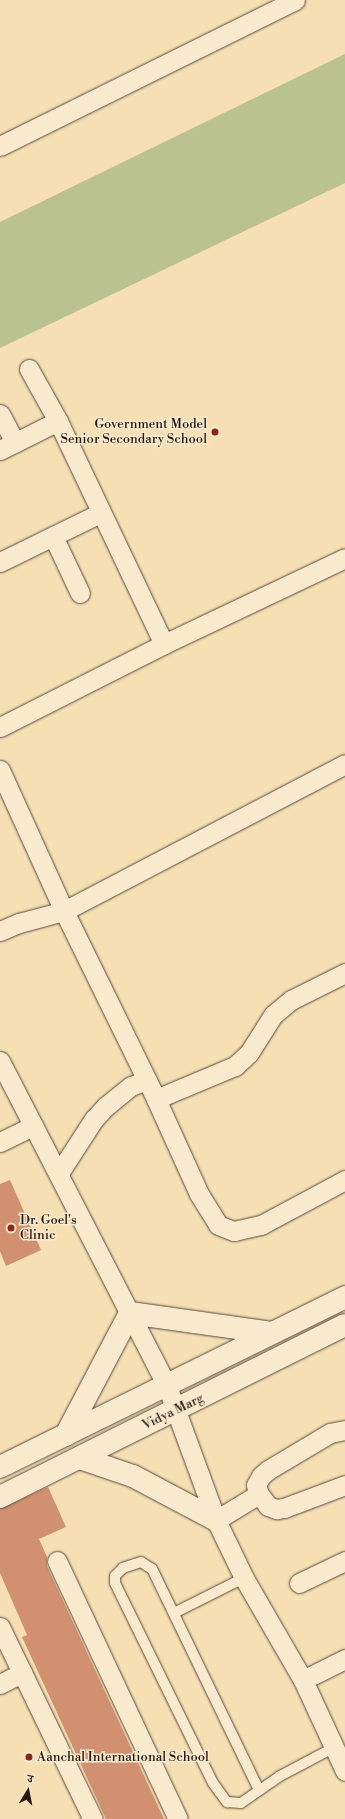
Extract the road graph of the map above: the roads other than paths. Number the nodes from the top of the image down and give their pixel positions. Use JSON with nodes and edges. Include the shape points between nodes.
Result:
{"nodes":[{"id":1,"x":294,"y":0,"type":"edge"},
{"id":2,"x":2,"y":141,"type":"edge"},
{"id":3,"x":29,"y":369,"type":"dead end"},
{"id":4,"x":0,"y":414,"type":"edge"},
{"id":5,"x":58,"y":421,"type":"junction"},
{"id":6,"x":8,"y":446,"type":"edge"},
{"id":7,"x":100,"y":513,"type":"junction"},
{"id":8,"x":53,"y":536,"type":"junction"},
{"id":9,"x":345,"y":558,"type":"edge"},
{"id":10,"x":0,"y":562,"type":"edge"},
{"id":11,"x":80,"y":593,"type":"dead end"},
{"id":12,"x":164,"y":644,"type":"junction"},
{"id":13,"x":0,"y":727,"type":"edge"},
{"id":14,"x":345,"y":764,"type":"edge"},
{"id":15,"x":0,"y":770,"type":"edge"},
{"id":16,"x":64,"y":911,"type":"junction"},
{"id":17,"x":0,"y":931,"type":"edge"},
{"id":18,"x":345,"y":973,"type":"edge"},
{"id":19,"x":0,"y":1062,"type":"edge"},
{"id":20,"x":147,"y":1080,"type":"junction"},
{"id":21,"x":156,"y":1098,"type":"junction"},
{"id":22,"x":33,"y":1126,"type":"junction"},
{"id":23,"x":0,"y":1142,"type":"edge"},
{"id":24,"x":59,"y":1173,"type":"junction"},
{"id":25,"x":345,"y":1180,"type":"edge"},
{"id":26,"x":345,"y":1297,"type":"edge"},
{"id":27,"x":130,"y":1313,"type":"junction"},
{"id":28,"x":345,"y":1325,"type":"edge"},
{"id":29,"x":272,"y":1333,"type":"junction"},
{"id":30,"x":167,"y":1386,"type":"junction"},
{"id":31,"x":177,"y":1411,"type":"junction"},
{"id":32,"x":345,"y":1430,"type":"edge"},
{"id":33,"x":66,"y":1435,"type":"junction"},
{"id":34,"x":80,"y":1458,"type":"junction"},
{"id":35,"x":0,"y":1467,"type":"edge"},
{"id":36,"x":345,"y":1485,"type":"edge"},
{"id":37,"x":259,"y":1494,"type":"junction"},
{"id":38,"x":0,"y":1496,"type":"edge"},
{"id":39,"x":216,"y":1520,"type":"junction"},
{"id":40,"x":57,"y":1561,"type":"dead end"},
{"id":41,"x":345,"y":1561,"type":"edge"},
{"id":42,"x":244,"y":1578,"type":"junction"},
{"id":43,"x":299,"y":1583,"type":"dead end"},
{"id":44,"x":174,"y":1613,"type":"junction"},
{"id":45,"x":0,"y":1627,"type":"edge"},
{"id":46,"x":345,"y":1659,"type":"edge"},
{"id":47,"x":22,"y":1673,"type":"junction"},
{"id":48,"x":303,"y":1680,"type":"junction"},
{"id":49,"x":0,"y":1684,"type":"edge"},
{"id":50,"x":333,"y":1748,"type":"junction"},
{"id":51,"x":345,"y":1770,"type":"edge"},
{"id":52,"x":259,"y":1790,"type":"junction"},
{"id":53,"x":93,"y":1819,"type":"edge"},
{"id":54,"x":178,"y":1819,"type":"edge"}],
"edges":[{"from":1,"to":2,"type":"street"},
{"from":3,"to":5,"type":"street"},
{"from":4,"to":6,"type":"street"},
{"from":5,"to":6,"type":"street"},
{"from":5,"to":7,"type":"street"},
{"from":7,"to":8,"type":"street"},
{"from":7,"to":12,"type":"street"},
{"from":8,"to":10,"type":"street"},
{"from":8,"to":11,"type":"street"},
{"from":9,"to":12,"type":"street"},
{"from":12,"to":13,"type":"street"},
{"from":14,"to":16,"type":"street"},
{"from":15,"to":16,"type":"street"},
{"from":16,"to":17,"type":"street","via":[[19,922]]},
{"from":16,"to":20,"type":"street"},
{"from":18,"to":21,"type":"street","via":[[304,992],[279,1010],[249,1053],[235,1066]]},
{"from":19,"to":22,"type":"street"},
{"from":20,"to":21,"type":"street"},
{"from":20,"to":24,"type":"street","via":[[131,1086],[94,1118]]},
{"from":21,"to":25,"type":"street","via":[[210,1216],[224,1229],[234,1231],[261,1225]]},
{"from":22,"to":23,"type":"street"},
{"from":22,"to":24,"type":"street"},
{"from":24,"to":27,"type":"street"},
{"from":26,"to":29,"type":"main road","name":"Vidya Marg"},
{"from":27,"to":29,"type":"main road"},
{"from":27,"to":30,"type":"street"},
{"from":27,"to":33,"type":"main road"},
{"from":28,"to":31,"type":"main road","name":"Vidya Marg"},
{"from":29,"to":30,"type":"main road","name":"Vidya Marg"},
{"from":30,"to":31,"type":"street"},
{"from":30,"to":33,"type":"main road","name":"Vidya Marg"},
{"from":31,"to":34,"type":"main road","name":"Vidya Marg"},
{"from":31,"to":39,"type":"street"},
{"from":32,"to":37,"type":"street","via":[[330,1433],[268,1470],[256,1485]]},
{"from":33,"to":35,"type":"main road","name":"Vidya Marg"},
{"from":34,"to":38,"type":"main road","name":"Vidya Marg"},
{"from":34,"to":39,"type":"main road","via":[[133,1476]]},
{"from":36,"to":37,"type":"street","via":[[276,1509],[268,1506]]},
{"from":37,"to":39,"type":"street"},
{"from":39,"to":42,"type":"street"},
{"from":40,"to":54,"type":"street"},
{"from":41,"to":43,"type":"street"},
{"from":42,"to":44,"type":"lane"},
{"from":42,"to":48,"type":"street"},
{"from":44,"to":52,"type":"lane"},
{"from":44,"to":52,"type":"lane","via":[[148,1564],[132,1563],[115,1576],[115,1583],[141,1638],[220,1796],[227,1802],[241,1803]]},
{"from":45,"to":47,"type":"street"},
{"from":46,"to":48,"type":"street"},
{"from":47,"to":49,"type":"street"},
{"from":47,"to":53,"type":"street"},
{"from":48,"to":50,"type":"street"},
{"from":50,"to":51,"type":"street"},
{"from":50,"to":52,"type":"lane"}]}
